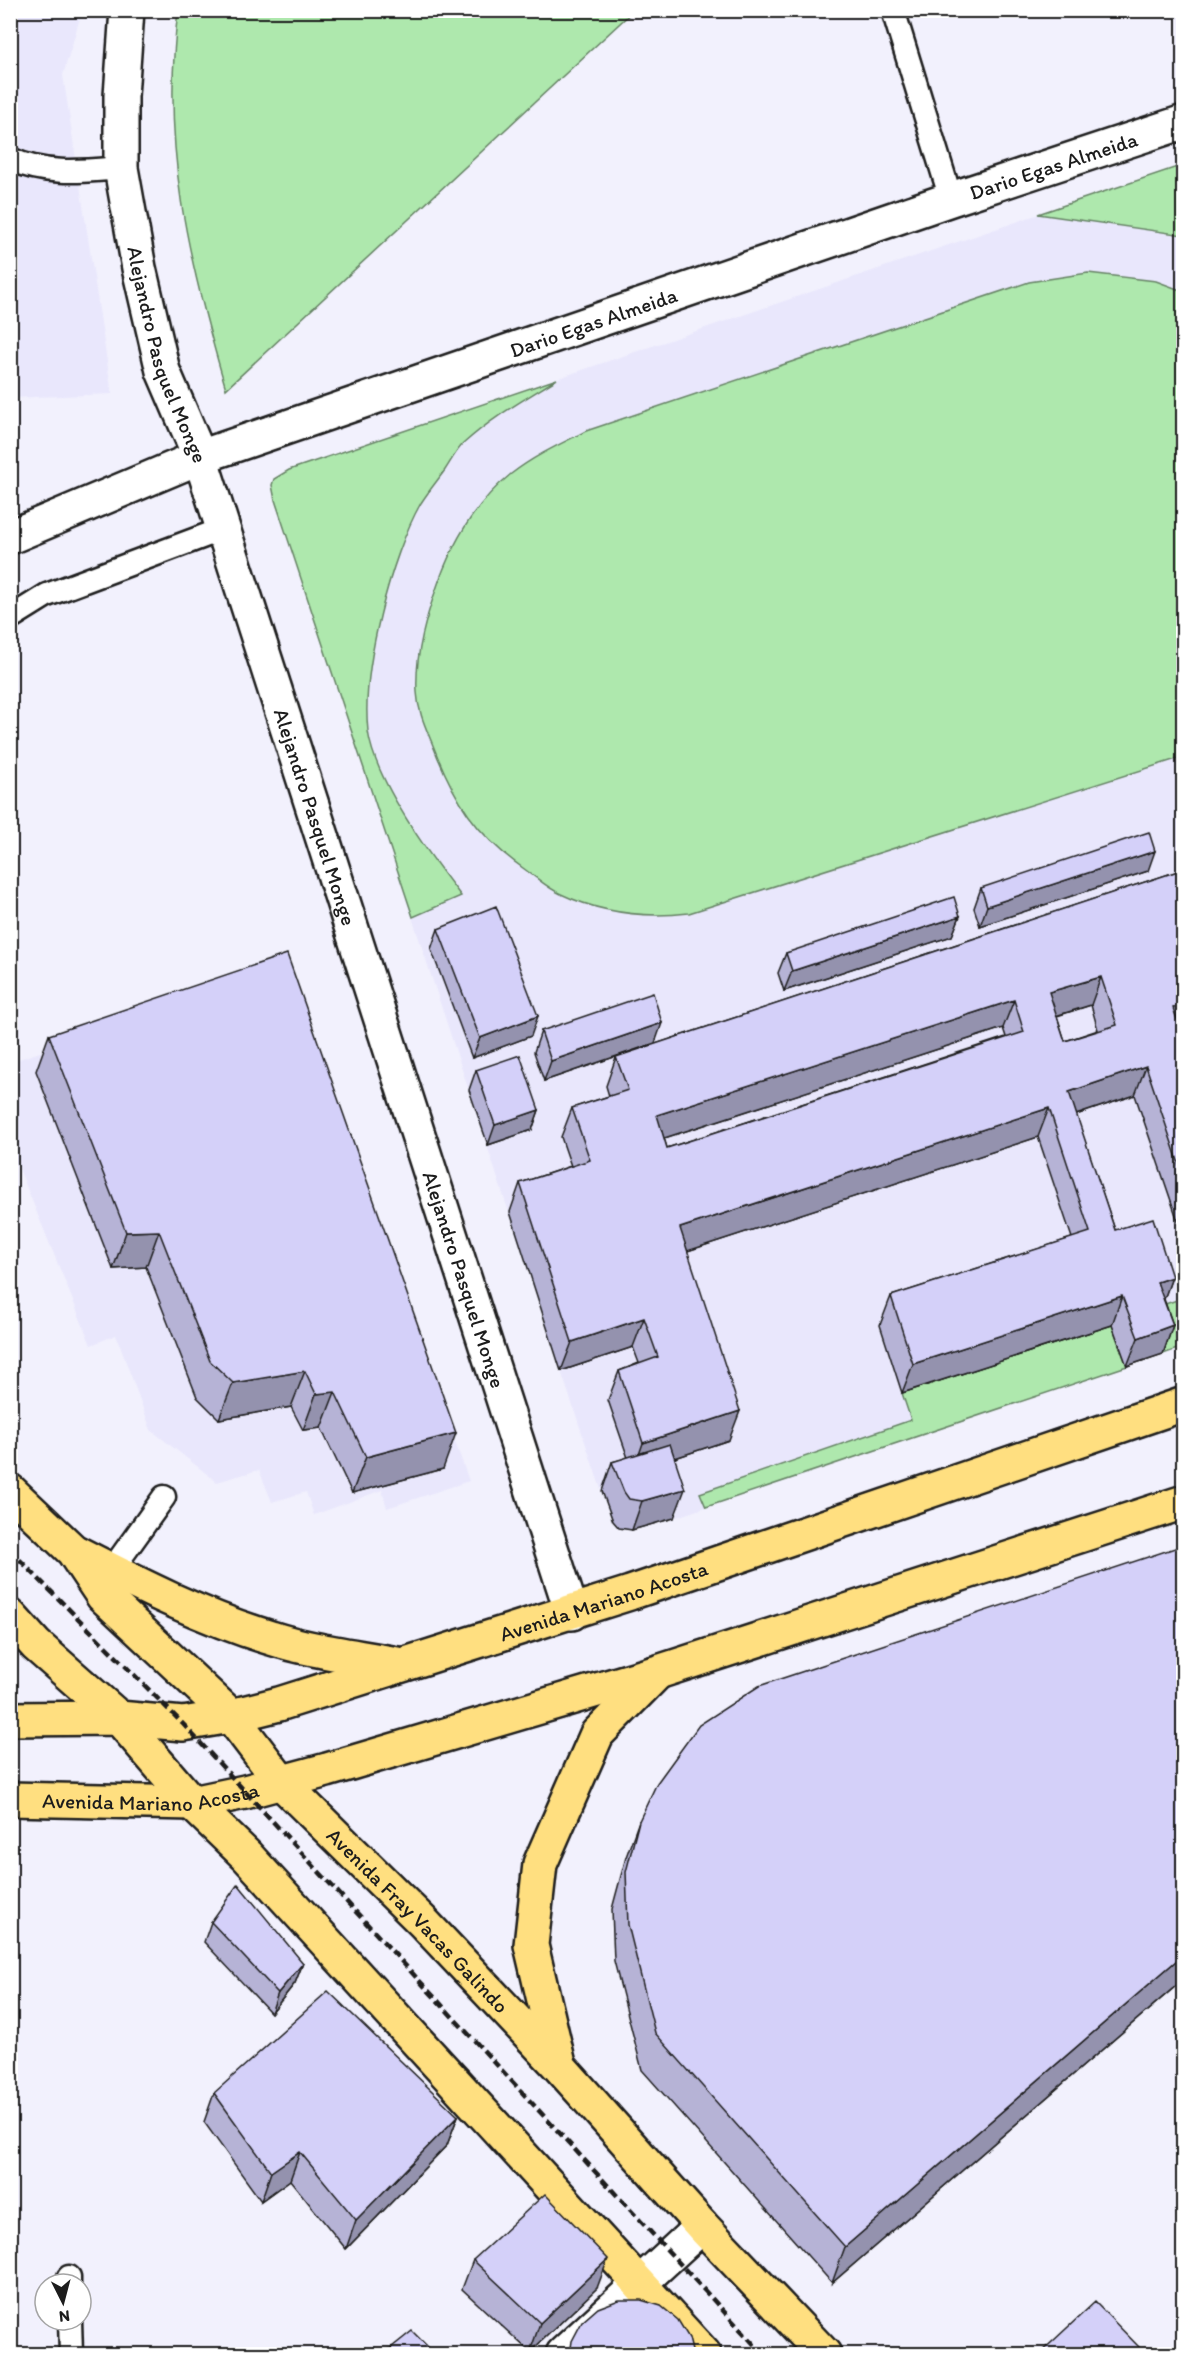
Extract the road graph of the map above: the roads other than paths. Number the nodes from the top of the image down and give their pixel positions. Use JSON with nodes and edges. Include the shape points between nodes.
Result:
{"nodes":[{"id":1,"x":127,"y":10,"type":"edge"},
{"id":2,"x":893,"y":10,"type":"edge"},
{"id":3,"x":1184,"y":122,"type":"edge"},
{"id":4,"x":10,"y":159,"type":"edge"},
{"id":5,"x":121,"y":168,"type":"junction"},
{"id":6,"x":951,"y":200,"type":"junction"},
{"id":7,"x":200,"y":457,"type":"junction"},
{"id":8,"x":223,"y":529,"type":"junction"},
{"id":9,"x":10,"y":537,"type":"edge"},
{"id":10,"x":10,"y":618,"type":"edge"},
{"id":11,"x":1184,"y":1404,"type":"edge"},
{"id":12,"x":10,"y":1491,"type":"edge"},
{"id":13,"x":164,"y":1497,"type":"dead end"},
{"id":14,"x":1184,"y":1502,"type":"edge"},
{"id":15,"x":73,"y":1551,"type":"junction"},
{"id":16,"x":111,"y":1571,"type":"junction"},
{"id":17,"x":572,"y":1613,"type":"junction"},
{"id":18,"x":10,"y":1616,"type":"edge"},
{"id":19,"x":399,"y":1665,"type":"junction"},
{"id":20,"x":658,"y":1672,"type":"junction"},
{"id":21,"x":231,"y":1716,"type":"junction"},
{"id":22,"x":119,"y":1718,"type":"junction"},
{"id":23,"x":10,"y":1719,"type":"edge"},
{"id":24,"x":282,"y":1783,"type":"junction"},
{"id":25,"x":10,"y":1799,"type":"edge"},
{"id":26,"x":192,"y":1803,"type":"junction"},
{"id":27,"x":559,"y":2066,"type":"junction"},
{"id":28,"x":702,"y":2226,"type":"junction"},
{"id":29,"x":639,"y":2283,"type":"junction"},
{"id":30,"x":70,"y":2332,"type":"edge"},
{"id":31,"x":71,"y":2355,"type":"edge"},
{"id":32,"x":563,"y":2355,"type":"edge"},
{"id":33,"x":704,"y":2355,"type":"edge"},
{"id":34,"x":824,"y":2355,"type":"edge"}],
"edges":[{"from":1,"to":5,"type":"street","name":"Alejandro Pasquel Monge"},
{"from":2,"to":6,"type":"lane"},
{"from":3,"to":6,"type":"street","name":"Dario Egas Almeida"},
{"from":4,"to":5,"type":"lane","via":[[49,171]]},
{"from":5,"to":7,"type":"street","name":"Alejandro Pasquel Monge","via":[[163,371]]},
{"from":6,"to":7,"type":"street","name":"Dario Egas Almeida"},
{"from":7,"to":8,"type":"street","name":"Alejandro Pasquel Monge"},
{"from":7,"to":9,"type":"street","name":"Dario Egas Almeida"},
{"from":8,"to":10,"type":"lane","via":[[47,595]]},
{"from":8,"to":17,"type":"street","name":"Alejandro Pasquel Monge"},
{"from":11,"to":17,"type":"main road","name":"Avenida Mariano Acosta"},
{"from":12,"to":15,"type":"main road","name":"Avenida Fray Vacas Galindo"},
{"from":13,"to":16,"type":"lane"},
{"from":14,"to":20,"type":"main road","name":"Avenida Mariano Acosta"},
{"from":15,"to":16,"type":"main road"},
{"from":15,"to":21,"type":"main road","name":"Avenida Fray Vacas Galindo","via":[[103,1596]]},
{"from":16,"to":19,"type":"main road","via":[[272,1639]]},
{"from":17,"to":19,"type":"main road","name":"Avenida Mariano Acosta"},
{"from":18,"to":22,"type":"main road","via":[[36,1646]]},
{"from":19,"to":21,"type":"main road","name":"Avenida Mariano Acosta"},
{"from":20,"to":24,"type":"main road","name":"Avenida Mariano Acosta"},
{"from":20,"to":27,"type":"main road","via":[[597,1734],[540,1864],[531,1945]]},
{"from":21,"to":22,"type":"main road","name":"Avenida Mariano Acosta","via":[[183,1724]]},
{"from":21,"to":24,"type":"main road","name":"Avenida Fray Vacas Galindo"},
{"from":22,"to":23,"type":"main road","name":"Avenida Mariano Acosta"},
{"from":22,"to":26,"type":"main road"},
{"from":24,"to":26,"type":"main road","name":"Avenida Mariano Acosta"},
{"from":24,"to":27,"type":"main road","name":"Avenida Fray Vacas Galindo","via":[[423,1922]]},
{"from":25,"to":26,"type":"main road","name":"Avenida Mariano Acosta"},
{"from":26,"to":29,"type":"main road","via":[[247,1856]]},
{"from":27,"to":28,"type":"main road","name":"Avenida Fray Vacas Galindo"},
{"from":28,"to":29,"type":"street"},
{"from":28,"to":34,"type":"main road","name":"Avenida Fray Vacas Galindo"},
{"from":29,"to":32,"type":"street"},
{"from":29,"to":33,"type":"main road"},
{"from":30,"to":31,"type":"lane"}]}
